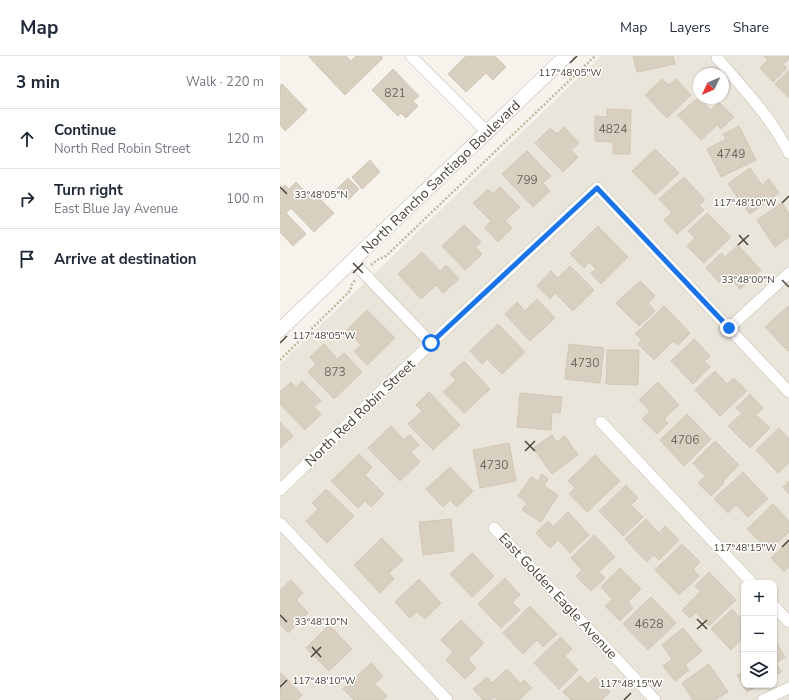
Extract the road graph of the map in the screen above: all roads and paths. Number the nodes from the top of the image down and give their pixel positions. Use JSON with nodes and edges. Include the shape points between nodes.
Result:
{"nodes":[{"id":1,"x":411,"y":56,"type":"edge"},
{"id":2,"x":566,"y":56,"type":"edge"},
{"id":3,"x":594,"y":56,"type":"edge"},
{"id":4,"x":717,"y":58,"type":"dead end"},
{"id":5,"x":487,"y":132,"type":"junction"},
{"id":6,"x":789,"y":153,"type":"edge"},
{"id":7,"x":352,"y":261,"type":"junction"},
{"id":8,"x":363,"y":272,"type":"junction"},
{"id":9,"x":789,"y":273,"type":"edge"},
{"id":10,"x":729,"y":328,"type":"junction"},
{"id":11,"x":280,"y":330,"type":"edge"},
{"id":12,"x":431,"y":343,"type":"junction"},
{"id":13,"x":280,"y":360,"type":"edge"},
{"id":14,"x":789,"y":392,"type":"edge"},
{"id":15,"x":600,"y":422,"type":"dead end"},
{"id":16,"x":280,"y":490,"type":"edge"},
{"id":17,"x":280,"y":522,"type":"edge"},
{"id":18,"x":494,"y":528,"type":"dead end"},
{"id":19,"x":749,"y":580,"type":"edge"},
{"id":20,"x":777,"y":609,"type":"edge"},
{"id":21,"x":789,"y":622,"type":"edge"},
{"id":22,"x":789,"y":688,"type":"edge"},
{"id":23,"x":447,"y":700,"type":"edge"},
{"id":24,"x":654,"y":700,"type":"edge"},
{"id":25,"x":763,"y":700,"type":"edge"}],
"edges":[{"from":1,"to":5,"type":"street"},
{"from":2,"to":5,"type":"street","name":"North Rancho Santiago Boulevard"},
{"from":3,"to":8,"type":"path","via":[[386,256]]},
{"from":4,"to":6,"type":"street","via":[[760,107]]},
{"from":5,"to":7,"type":"street","name":"North Rancho Santiago Boulevard"},
{"from":7,"to":8,"type":"street"},
{"from":7,"to":11,"type":"street","name":"North Rancho Santiago Boulevard"},
{"from":8,"to":12,"type":"street"},
{"from":8,"to":13,"type":"path","via":[[352,284],[350,291]]},
{"from":9,"to":10,"type":"street"},
{"from":10,"to":12,"type":"street","name":"North Red Robin Street","via":[[597,188]]},
{"from":10,"to":14,"type":"street"},
{"from":12,"to":16,"type":"street","name":"North Red Robin Street"},
{"from":15,"to":19,"type":"street"},
{"from":17,"to":23,"type":"street"},
{"from":18,"to":24,"type":"street","name":"East Golden Eagle Avenue"},
{"from":20,"to":21,"type":"street"},
{"from":22,"to":25,"type":"street"}]}
